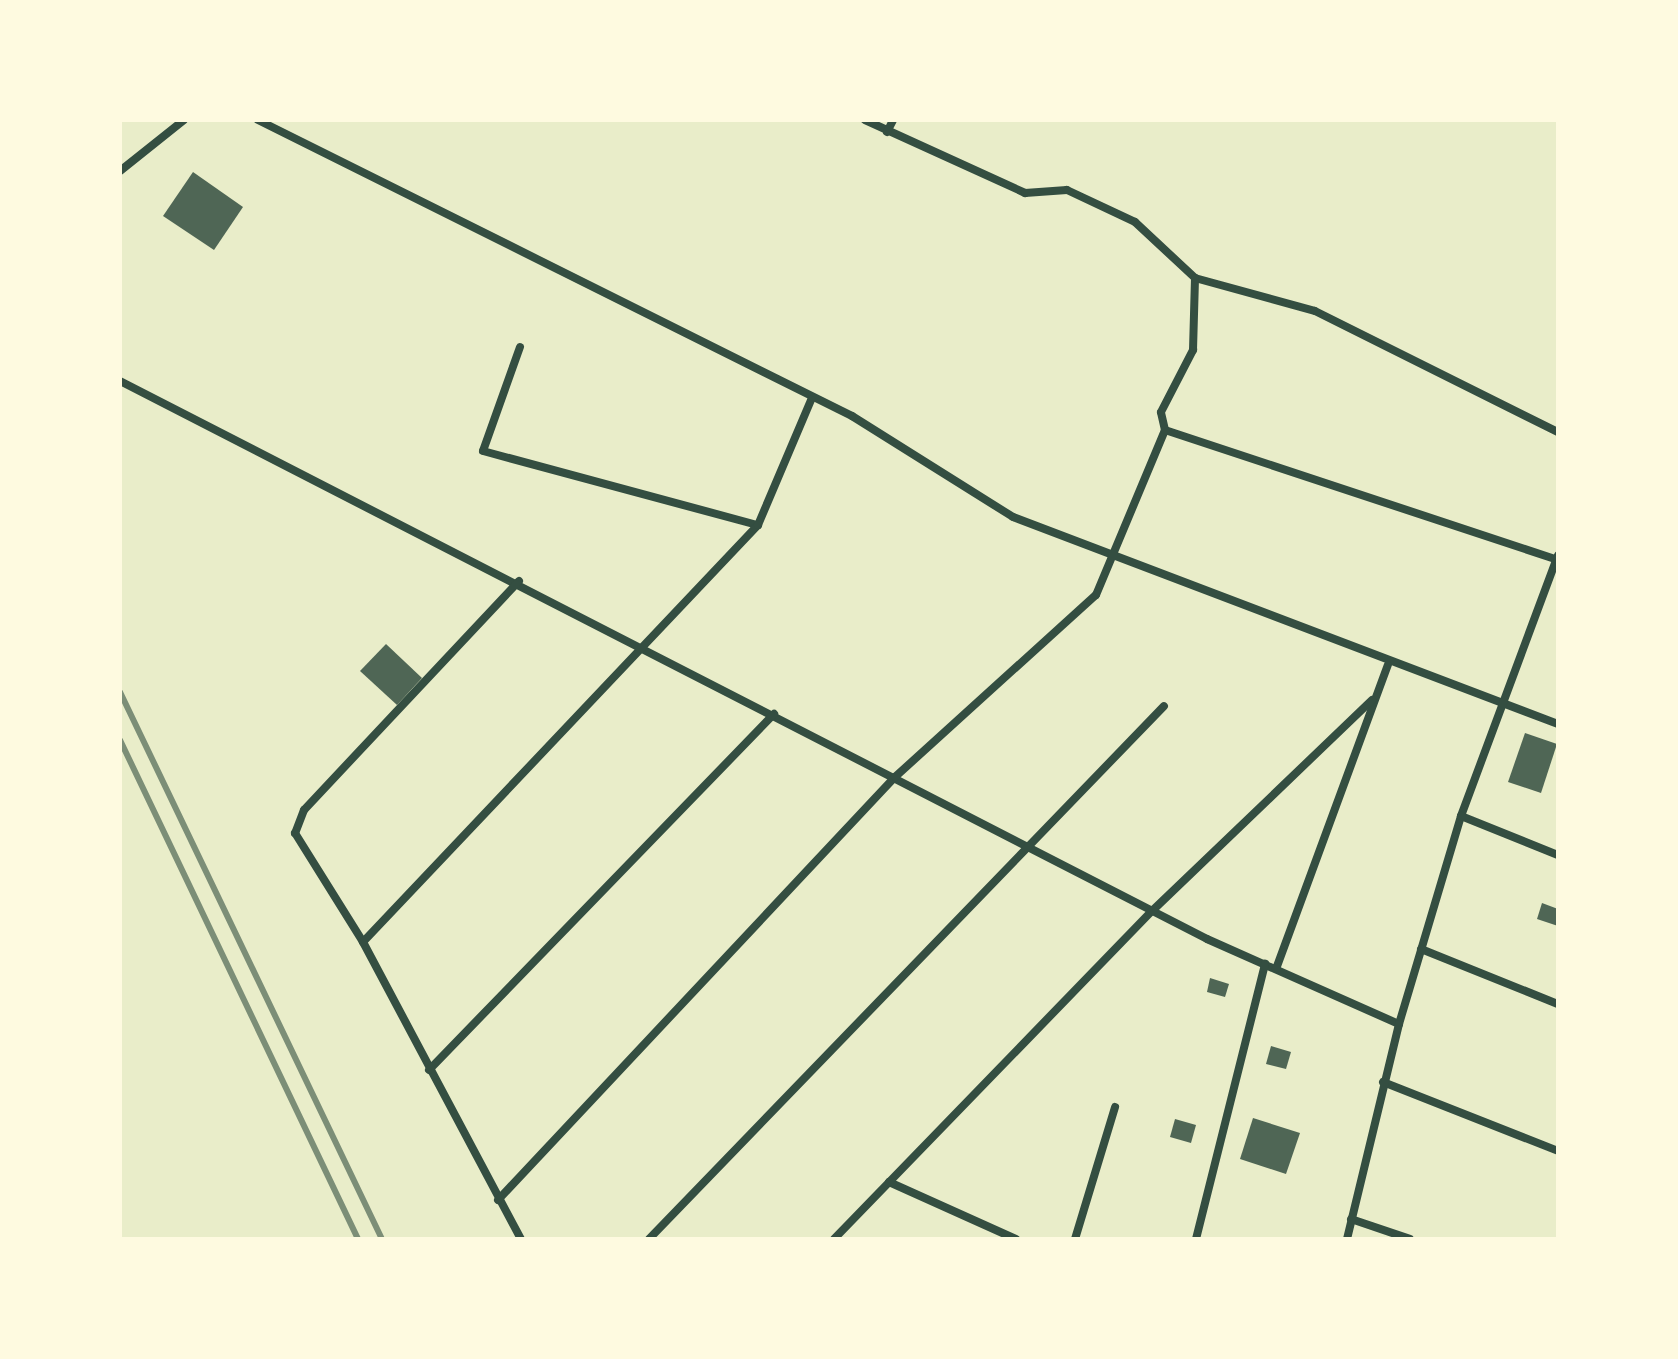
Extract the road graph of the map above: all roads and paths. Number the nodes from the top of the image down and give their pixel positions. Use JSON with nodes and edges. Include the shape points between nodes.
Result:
{"nodes":[{"id":1,"x":184,"y":120,"type":"edge"},
{"id":2,"x":258,"y":120,"type":"edge"},
{"id":3,"x":865,"y":120,"type":"edge"},
{"id":4,"x":893,"y":120,"type":"edge"},
{"id":5,"x":887,"y":132,"type":"junction"},
{"id":6,"x":120,"y":171,"type":"edge"},
{"id":7,"x":1195,"y":278,"type":"junction"},
{"id":8,"x":520,"y":347,"type":"dead end"},
{"id":9,"x":120,"y":381,"type":"edge"},
{"id":10,"x":811,"y":400,"type":"junction"},
{"id":11,"x":1165,"y":430,"type":"junction"},
{"id":12,"x":1558,"y":432,"type":"edge"},
{"id":13,"x":758,"y":525,"type":"junction"},
{"id":14,"x":1557,"y":558,"type":"edge"},
{"id":15,"x":1115,"y":560,"type":"junction"},
{"id":16,"x":519,"y":581,"type":"junction"},
{"id":17,"x":647,"y":648,"type":"junction"},
{"id":18,"x":1388,"y":665,"type":"junction"},
{"id":19,"x":1372,"y":700,"type":"junction"},
{"id":20,"x":1501,"y":703,"type":"junction"},
{"id":21,"x":1164,"y":706,"type":"dead end"},
{"id":22,"x":774,"y":714,"type":"junction"},
{"id":23,"x":1558,"y":724,"type":"edge"},
{"id":24,"x":895,"y":777,"type":"junction"},
{"id":25,"x":1461,"y":816,"type":"junction"},
{"id":26,"x":1029,"y":847,"type":"junction"},
{"id":27,"x":1558,"y":855,"type":"edge"},
{"id":28,"x":1152,"y":911,"type":"junction"},
{"id":29,"x":363,"y":942,"type":"junction"},
{"id":30,"x":1421,"y":949,"type":"junction"},
{"id":31,"x":1265,"y":964,"type":"junction"},
{"id":32,"x":1276,"y":969,"type":"junction"},
{"id":33,"x":1558,"y":1004,"type":"edge"},
{"id":34,"x":1399,"y":1024,"type":"junction"},
{"id":35,"x":429,"y":1070,"type":"junction"},
{"id":36,"x":1383,"y":1082,"type":"junction"},
{"id":37,"x":1115,"y":1107,"type":"dead end"},
{"id":38,"x":1558,"y":1151,"type":"edge"},
{"id":39,"x":889,"y":1182,"type":"junction"},
{"id":40,"x":498,"y":1200,"type":"junction"},
{"id":41,"x":1351,"y":1219,"type":"junction"},
{"id":42,"x":521,"y":1239,"type":"edge"},
{"id":43,"x":649,"y":1239,"type":"edge"},
{"id":44,"x":834,"y":1239,"type":"edge"},
{"id":45,"x":1016,"y":1239,"type":"edge"},
{"id":46,"x":1075,"y":1239,"type":"edge"},
{"id":47,"x":1196,"y":1239,"type":"edge"},
{"id":48,"x":1347,"y":1239,"type":"edge"},
{"id":49,"x":1410,"y":1239,"type":"edge"}],
"edges":[{"from":1,"to":6,"type":"street"},
{"from":2,"to":10,"type":"street"},
{"from":3,"to":5,"type":"street"},
{"from":4,"to":5,"type":"street"},
{"from":5,"to":7,"type":"street","via":[[1025,193],[1067,190],[1135,222]]},
{"from":7,"to":11,"type":"street","via":[[1193,350],[1161,412]]},
{"from":7,"to":12,"type":"street","via":[[1315,311]]},
{"from":8,"to":13,"type":"street","via":[[483,451]]},
{"from":9,"to":16,"type":"street"},
{"from":10,"to":13,"type":"street"},
{"from":10,"to":15,"type":"street","via":[[852,416],[1013,517]]},
{"from":11,"to":14,"type":"street"},
{"from":11,"to":15,"type":"street"},
{"from":13,"to":17,"type":"street"},
{"from":14,"to":20,"type":"street"},
{"from":15,"to":18,"type":"street"},
{"from":15,"to":24,"type":"street","via":[[1096,595]]},
{"from":16,"to":17,"type":"street"},
{"from":16,"to":29,"type":"street","via":[[296,824]]},
{"from":17,"to":22,"type":"street"},
{"from":17,"to":29,"type":"street"},
{"from":18,"to":19,"type":"street"},
{"from":18,"to":20,"type":"street"},
{"from":19,"to":28,"type":"street"},
{"from":19,"to":32,"type":"street"},
{"from":20,"to":23,"type":"street"},
{"from":20,"to":25,"type":"street"},
{"from":21,"to":26,"type":"street"},
{"from":22,"to":24,"type":"street"},
{"from":22,"to":35,"type":"street"},
{"from":24,"to":26,"type":"street"},
{"from":24,"to":40,"type":"street"},
{"from":25,"to":27,"type":"street"},
{"from":25,"to":30,"type":"street"},
{"from":26,"to":28,"type":"street"},
{"from":26,"to":43,"type":"street"},
{"from":28,"to":31,"type":"street"},
{"from":28,"to":39,"type":"street"},
{"from":29,"to":35,"type":"street"},
{"from":30,"to":33,"type":"street"},
{"from":30,"to":34,"type":"street"},
{"from":31,"to":32,"type":"street"},
{"from":31,"to":47,"type":"street"},
{"from":32,"to":34,"type":"street"},
{"from":34,"to":36,"type":"street"},
{"from":35,"to":40,"type":"street"},
{"from":36,"to":38,"type":"street"},
{"from":36,"to":41,"type":"street"},
{"from":37,"to":46,"type":"street"},
{"from":39,"to":44,"type":"street"},
{"from":39,"to":45,"type":"street"},
{"from":40,"to":42,"type":"street"},
{"from":41,"to":48,"type":"street"},
{"from":41,"to":49,"type":"street"}]}
